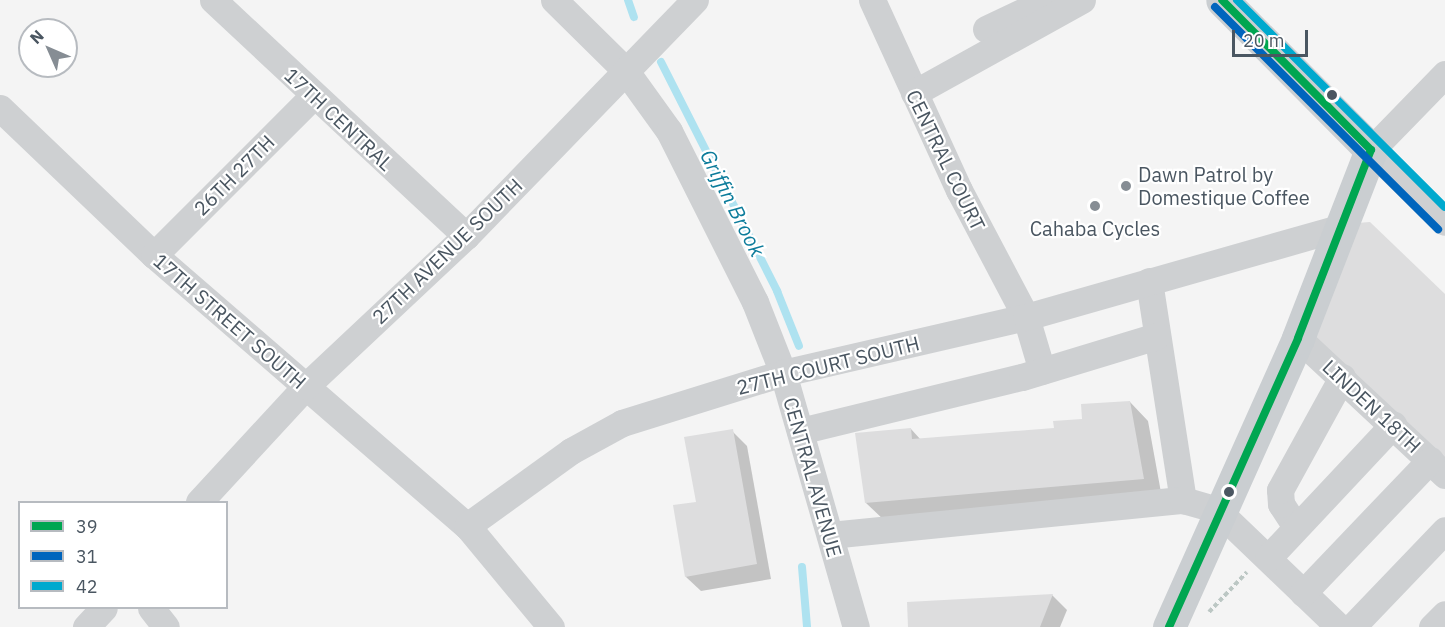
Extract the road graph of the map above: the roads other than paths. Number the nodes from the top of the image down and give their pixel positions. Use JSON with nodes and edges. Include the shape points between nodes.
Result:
{"nodes":[{"id":1,"x":213,"y":0,"type":"edge"},
{"id":2,"x":554,"y":0,"type":"edge"},
{"id":3,"x":695,"y":0,"type":"edge"},
{"id":4,"x":872,"y":0,"type":"edge"},
{"id":5,"x":1082,"y":0,"type":"edge"},
{"id":6,"x":1222,"y":0,"type":"edge"},
{"id":7,"x":1044,"y":10,"type":"edge"},
{"id":8,"x":986,"y":29,"type":"dead end"},
{"id":9,"x":625,"y":70,"type":"junction"},
{"id":10,"x":1445,"y":74,"type":"edge"},
{"id":11,"x":914,"y":93,"type":"junction"},
{"id":12,"x":313,"y":96,"type":"junction"},
{"id":13,"x":0,"y":108,"type":"edge"},
{"id":14,"x":1371,"y":150,"type":"junction"},
{"id":15,"x":1445,"y":222,"type":"edge"},
{"id":16,"x":1341,"y":227,"type":"junction"},
{"id":17,"x":466,"y":236,"type":"junction"},
{"id":18,"x":154,"y":255,"type":"junction"},
{"id":19,"x":1149,"y":281,"type":"junction"},
{"id":20,"x":1026,"y":317,"type":"junction"},
{"id":21,"x":1157,"y":336,"type":"junction"},
{"id":22,"x":1298,"y":338,"type":"junction"},
{"id":23,"x":1042,"y":371,"type":"junction"},
{"id":24,"x":783,"y":373,"type":"junction"},
{"id":25,"x":1342,"y":377,"type":"junction"},
{"id":26,"x":306,"y":386,"type":"junction"},
{"id":27,"x":1393,"y":425,"type":"junction"},
{"id":28,"x":800,"y":431,"type":"junction"},
{"id":29,"x":1438,"y":467,"type":"edge"},
{"id":30,"x":1183,"y":500,"type":"junction"},
{"id":31,"x":200,"y":501,"type":"edge"},
{"id":32,"x":1217,"y":510,"type":"junction"},
{"id":33,"x":467,"y":526,"type":"junction"},
{"id":34,"x":1296,"y":527,"type":"junction"},
{"id":35,"x":1445,"y":530,"type":"edge"},
{"id":36,"x":830,"y":534,"type":"junction"},
{"id":37,"x":1259,"y":564,"type":"junction"},
{"id":38,"x":1303,"y":593,"type":"junction"},
{"id":39,"x":103,"y":609,"type":"edge"},
{"id":40,"x":152,"y":609,"type":"edge"},
{"id":41,"x":1445,"y":614,"type":"edge"},
{"id":42,"x":1183,"y":620,"type":"edge"},
{"id":43,"x":86,"y":627,"type":"edge"},
{"id":44,"x":166,"y":627,"type":"edge"},
{"id":45,"x":551,"y":627,"type":"edge"},
{"id":46,"x":856,"y":627,"type":"edge"},
{"id":47,"x":1339,"y":627,"type":"edge"},
{"id":48,"x":1352,"y":627,"type":"edge"},
{"id":49,"x":1432,"y":627,"type":"edge"}],
"edges":[{"from":1,"to":12,"type":"street","name":"17TH CENTRAL"},
{"from":2,"to":9,"type":"street","name":"CENTRAL AVENUE"},
{"from":3,"to":9,"type":"street","name":"27TH AVENUE SOUTH"},
{"from":4,"to":11,"type":"street","name":"CENTRAL COURT"},
{"from":5,"to":7,"type":"street"},
{"from":6,"to":14,"type":"main road"},
{"from":7,"to":8,"type":"street"},
{"from":7,"to":11,"type":"street"},
{"from":9,"to":17,"type":"street","name":"27TH AVENUE SOUTH"},
{"from":9,"to":24,"type":"street","name":"CENTRAL AVENUE","via":[[669,131],[755,302]]},
{"from":10,"to":14,"type":"street"},
{"from":11,"to":20,"type":"street","name":"CENTRAL COURT"},
{"from":12,"to":17,"type":"street","name":"17TH CENTRAL"},
{"from":12,"to":18,"type":"street","name":"26TH 27TH"},
{"from":13,"to":18,"type":"street","name":"17TH STREET SOUTH"},
{"from":14,"to":15,"type":"street"},
{"from":14,"to":16,"type":"main road"},
{"from":16,"to":19,"type":"street","name":"27TH COURT SOUTH"},
{"from":16,"to":22,"type":"main road"},
{"from":17,"to":26,"type":"street","name":"27TH AVENUE SOUTH"},
{"from":18,"to":26,"type":"street","name":"17TH STREET SOUTH"},
{"from":19,"to":20,"type":"street","name":"27TH COURT SOUTH"},
{"from":19,"to":21,"type":"street"},
{"from":20,"to":23,"type":"street","name":"CENTRAL COURT"},
{"from":20,"to":24,"type":"street","name":"27TH COURT SOUTH"},
{"from":21,"to":23,"type":"street"},
{"from":21,"to":30,"type":"street"},
{"from":22,"to":25,"type":"street","name":"LINDEN 18TH"},
{"from":22,"to":32,"type":"main road"},
{"from":23,"to":28,"type":"street"},
{"from":24,"to":28,"type":"street","name":"CENTRAL AVENUE"},
{"from":24,"to":33,"type":"street","name":"27TH COURT SOUTH","via":[[622,423],[571,451]]},
{"from":25,"to":27,"type":"street","name":"LINDEN 18TH"},
{"from":25,"to":34,"type":"street","via":[[1280,490],[1281,504]]},
{"from":26,"to":31,"type":"street","name":"27TH AVENUE SOUTH"},
{"from":26,"to":33,"type":"street","name":"17TH STREET SOUTH"},
{"from":27,"to":29,"type":"street","name":"LINDEN 18TH"},
{"from":27,"to":34,"type":"street"},
{"from":28,"to":36,"type":"street","name":"CENTRAL AVENUE"},
{"from":29,"to":38,"type":"street"},
{"from":30,"to":32,"type":"street"},
{"from":30,"to":36,"type":"street"},
{"from":32,"to":37,"type":"street"},
{"from":32,"to":42,"type":"main road"},
{"from":33,"to":45,"type":"street"},
{"from":34,"to":37,"type":"street"},
{"from":35,"to":48,"type":"street"},
{"from":36,"to":46,"type":"street","name":"CENTRAL AVENUE"},
{"from":37,"to":38,"type":"street"},
{"from":38,"to":47,"type":"street"},
{"from":39,"to":43,"type":"street"},
{"from":40,"to":44,"type":"street"},
{"from":41,"to":49,"type":"street"}]}
